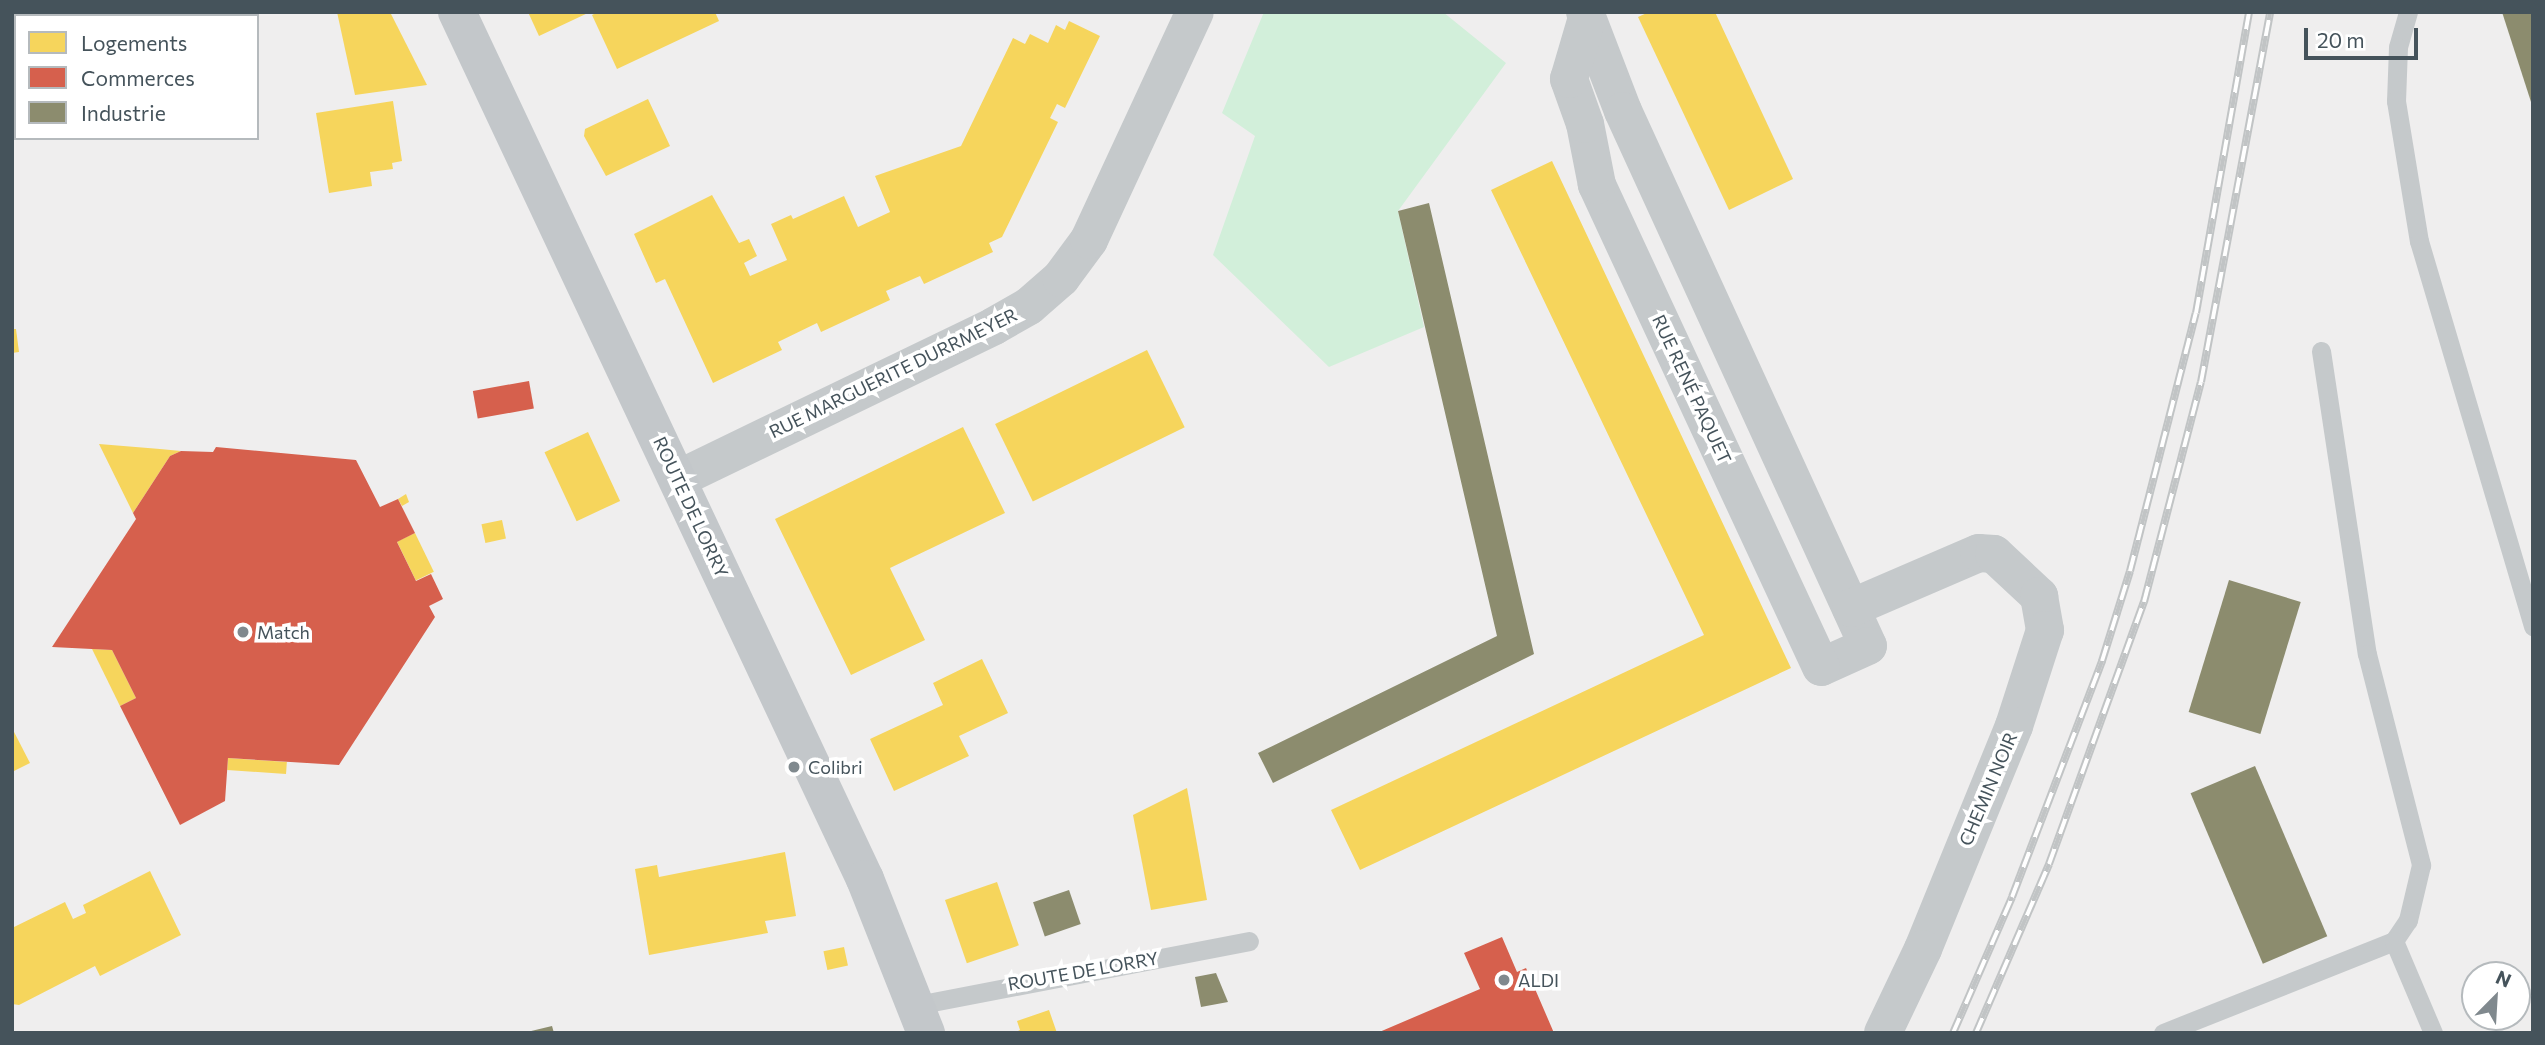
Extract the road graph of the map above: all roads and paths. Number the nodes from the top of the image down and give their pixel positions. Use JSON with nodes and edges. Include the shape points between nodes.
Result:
{"nodes":[{"id":1,"x":457,"y":12,"type":"edge"},
{"id":2,"x":1195,"y":12,"type":"edge"},
{"id":3,"x":2408,"y":12,"type":"edge"},
{"id":4,"x":1586,"y":15,"type":"edge"},
{"id":5,"x":2322,"y":351,"type":"dead end"},
{"id":6,"x":678,"y":479,"type":"junction"},
{"id":7,"x":1851,"y":608,"type":"junction"},
{"id":8,"x":2533,"y":627,"type":"edge"},
{"id":9,"x":1249,"y":941,"type":"dead end"},
{"id":10,"x":2393,"y":941,"type":"junction"},
{"id":11,"x":922,"y":1019,"type":"edge"},
{"id":12,"x":1883,"y":1033,"type":"edge"},
{"id":13,"x":2163,"y":1033,"type":"edge"},
{"id":14,"x":2433,"y":1033,"type":"edge"}],
"edges":[{"from":1,"to":6,"type":"main road","name":"ROUTE DE LORRY"},
{"from":2,"to":6,"type":"street","name":"RUE MARGUERITE DURRMEYER","via":[[1088,240],[1061,278],[1029,306],[994,326]]},
{"from":3,"to":8,"type":"lane","via":[[2398,47],[2396,101],[2419,241]]},
{"from":4,"to":7,"type":"street","name":"RUE RENÉ PAQUET","via":[[1623,111]]},
{"from":4,"to":7,"type":"street","name":"RUE RENÉ PAQUET","via":[[1569,79],[1586,124],[1598,185],[1821,667],[1868,646]]},
{"from":5,"to":10,"type":"lane","via":[[2367,654],[2421,865],[2408,920]]},
{"from":6,"to":11,"type":"main road","name":"ROUTE DE LORRY","via":[[865,879]]},
{"from":7,"to":12,"type":"street","name":"CHEMIN NOIR","via":[[1979,554],[1994,554],[2039,596],[2045,630],[2014,726],[1923,949]]},
{"from":9,"to":11,"type":"lane","name":"ROUTE DE LORRY"},
{"from":10,"to":13,"type":"lane"},
{"from":10,"to":14,"type":"lane"}]}
